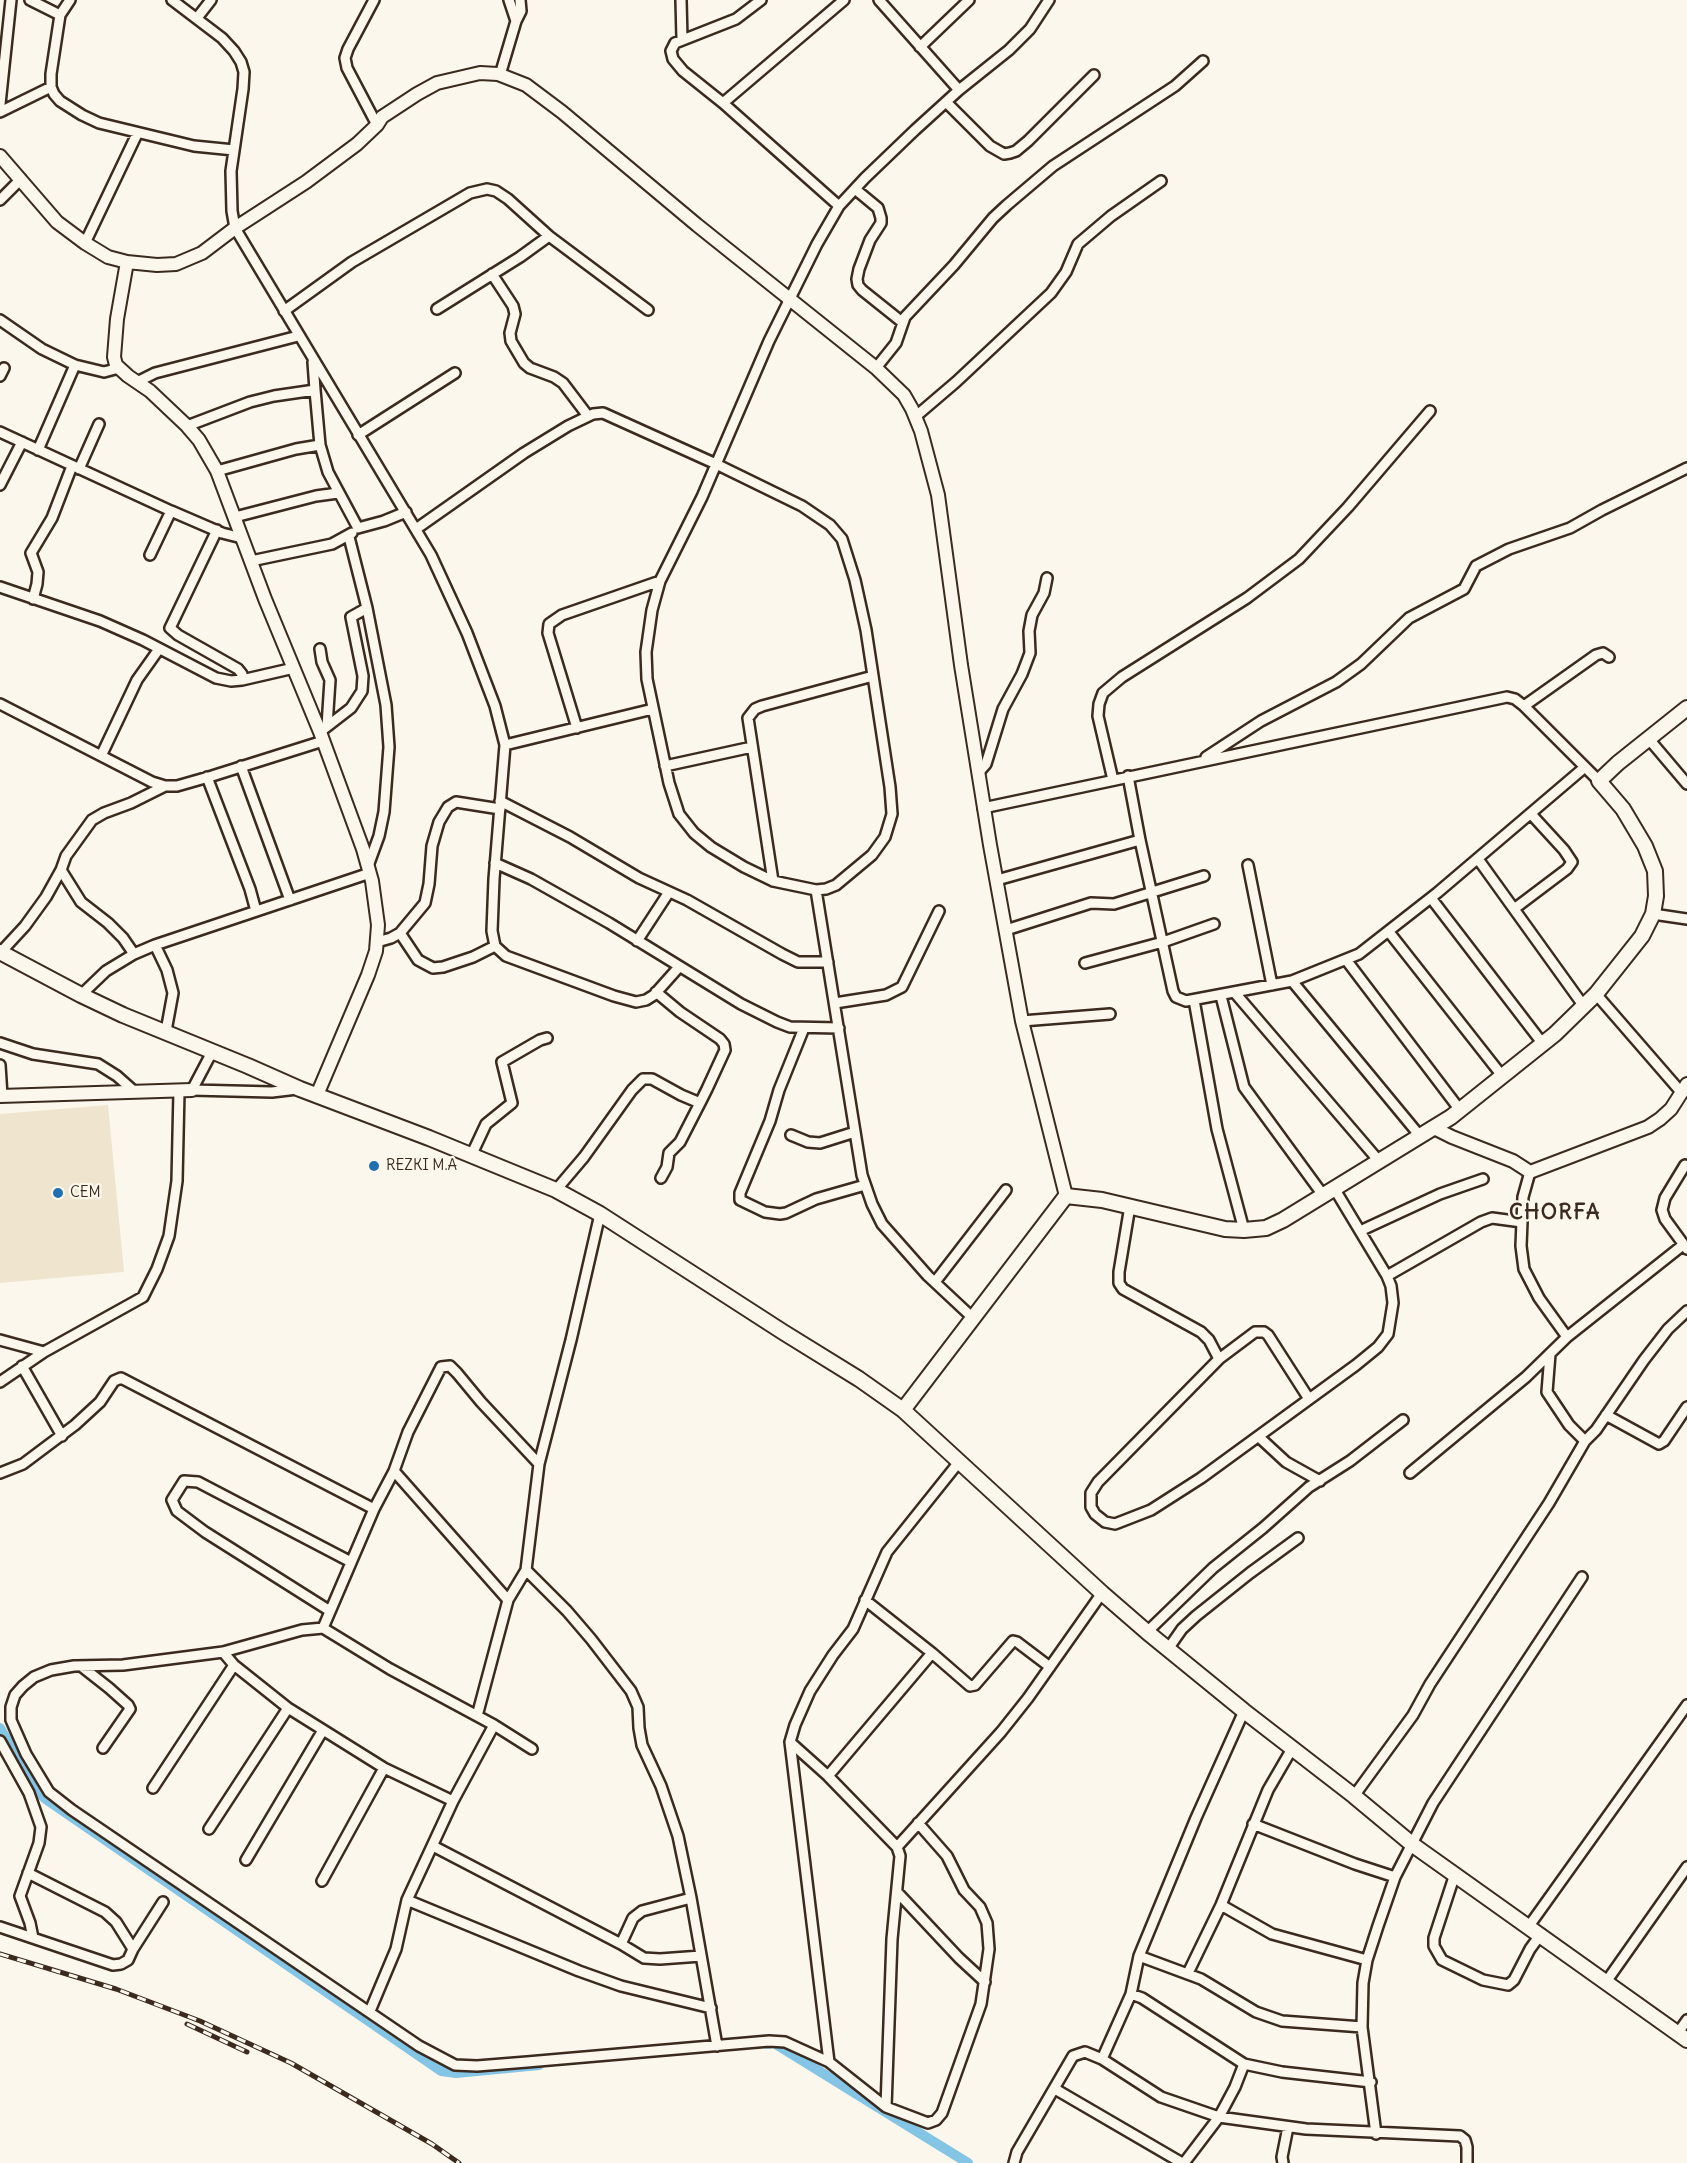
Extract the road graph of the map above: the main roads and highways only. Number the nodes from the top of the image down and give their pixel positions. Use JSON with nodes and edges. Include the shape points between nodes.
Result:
{"nodes":[{"id":1,"x":1687,"y":708,"type":"edge"},
{"id":2,"x":1,"y":952,"type":"edge"},
{"id":3,"x":903,"y":1410,"type":"junction"},
{"id":4,"x":1682,"y":2037,"type":"edge"}],
"edges":[{"from":1,"to":3,"type":"main road","via":[[1599,781],[1635,826],[1645,846],[1655,871],[1653,915],[1642,936],[1596,994],[1555,1034],[1434,1128],[1266,1228],[1226,1229],[1102,1200],[1066,1196]]},
{"from":2,"to":3,"type":"main road","via":[[81,995],[212,1052],[556,1190],[859,1378]]},
{"from":3,"to":4,"type":"main road","via":[[1102,1593],[1244,1711],[1413,1845]]}]}
